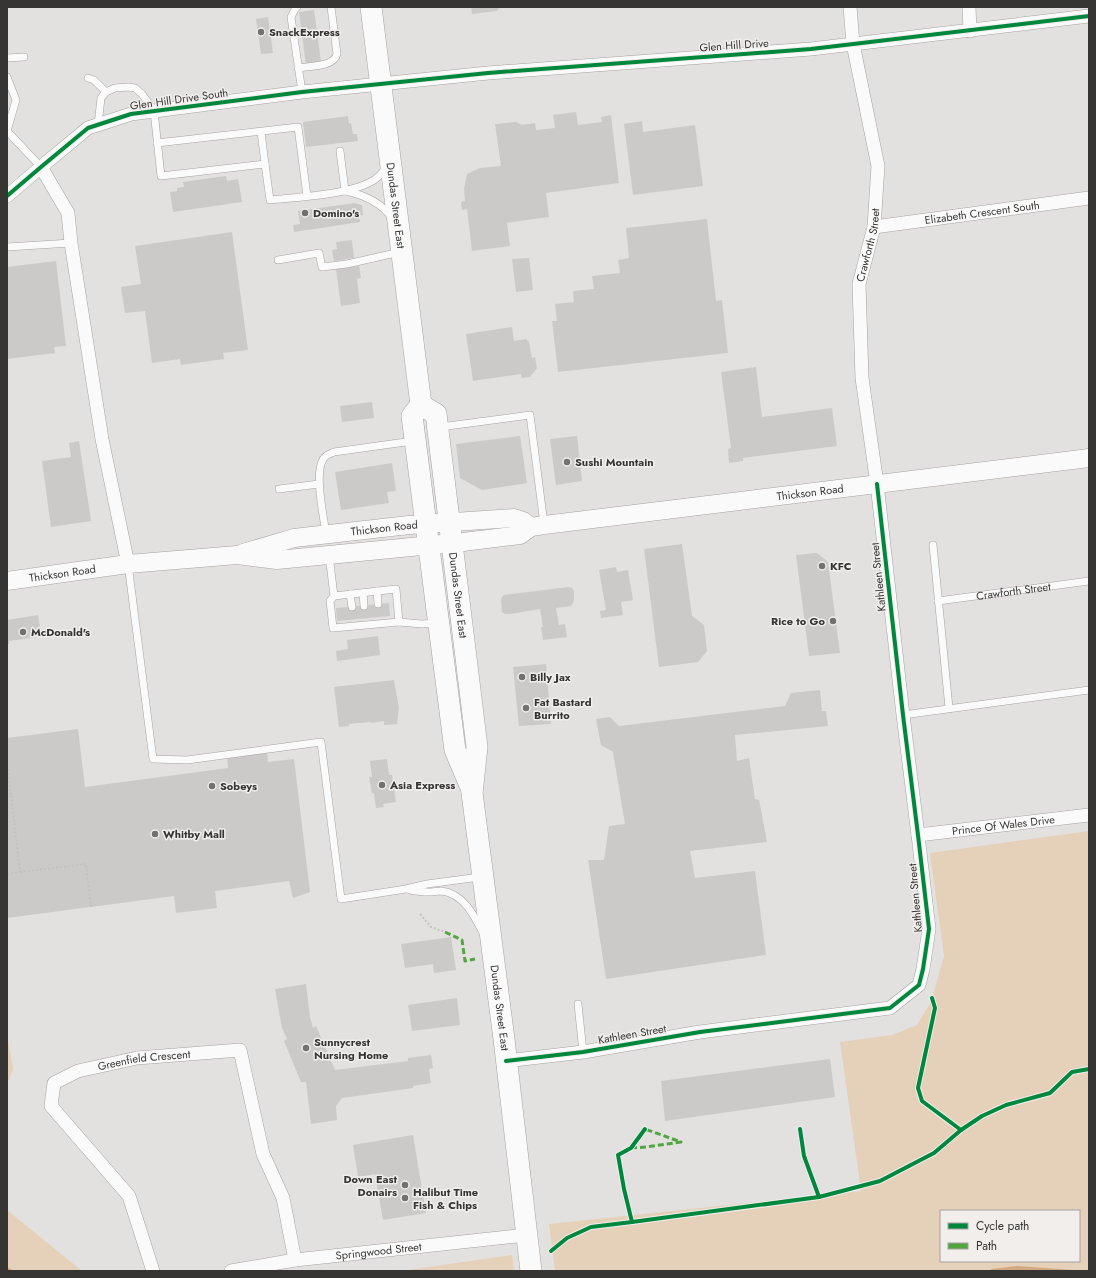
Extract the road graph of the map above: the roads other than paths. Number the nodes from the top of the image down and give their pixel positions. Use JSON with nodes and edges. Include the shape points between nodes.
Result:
{"nodes":[{"id":1,"x":296,"y":7,"type":"edge"},
{"id":2,"x":331,"y":7,"type":"edge"},
{"id":3,"x":371,"y":7,"type":"edge"},
{"id":4,"x":850,"y":7,"type":"edge"},
{"id":5,"x":969,"y":7,"type":"edge"},
{"id":6,"x":1089,"y":16,"type":"edge"},
{"id":7,"x":970,"y":31,"type":"junction"},
{"id":8,"x":853,"y":44,"type":"junction"},
{"id":9,"x":24,"y":57,"type":"dead end"},
{"id":10,"x":7,"y":58,"type":"edge"},
{"id":11,"x":298,"y":68,"type":"junction"},
{"id":12,"x":7,"y":77,"type":"edge"},
{"id":13,"x":88,"y":78,"type":"dead end"},
{"id":14,"x":380,"y":84,"type":"junction"},
{"id":15,"x":106,"y":92,"type":"junction"},
{"id":16,"x":302,"y":92,"type":"junction"},
{"id":17,"x":154,"y":111,"type":"junction"},
{"id":18,"x":98,"y":125,"type":"junction"},
{"id":19,"x":7,"y":131,"type":"edge"},
{"id":20,"x":261,"y":132,"type":"junction"},
{"id":21,"x":157,"y":143,"type":"junction"},
{"id":22,"x":340,"y":151,"type":"dead end"},
{"id":23,"x":390,"y":158,"type":"junction"},
{"id":24,"x":265,"y":164,"type":"junction"},
{"id":25,"x":41,"y":167,"type":"junction"},
{"id":26,"x":345,"y":191,"type":"junction"},
{"id":27,"x":7,"y":196,"type":"edge"},
{"id":28,"x":307,"y":196,"type":"junction"},
{"id":29,"x":1089,"y":198,"type":"edge"},
{"id":30,"x":874,"y":227,"type":"junction"},
{"id":31,"x":399,"y":229,"type":"junction"},
{"id":32,"x":72,"y":243,"type":"junction"},
{"id":33,"x":7,"y":247,"type":"edge"},
{"id":34,"x":402,"y":251,"type":"junction"},
{"id":35,"x":278,"y":260,"type":"dead end"},
{"id":36,"x":421,"y":405,"type":"junction"},
{"id":37,"x":437,"y":428,"type":"junction"},
{"id":38,"x":416,"y":440,"type":"junction"},
{"id":39,"x":1089,"y":458,"type":"edge"},
{"id":40,"x":319,"y":484,"type":"junction"},
{"id":41,"x":877,"y":484,"type":"junction"},
{"id":42,"x":279,"y":489,"type":"dead end"},
{"id":43,"x":448,"y":523,"type":"junction"},
{"id":44,"x":426,"y":524,"type":"junction"},
{"id":45,"x":538,"y":526,"type":"junction"},
{"id":46,"x":326,"y":534,"type":"junction"},
{"id":47,"x":451,"y":543,"type":"junction"},
{"id":48,"x":429,"y":545,"type":"junction"},
{"id":49,"x":933,"y":545,"type":"dead end"},
{"id":50,"x":237,"y":555,"type":"junction"},
{"id":51,"x":329,"y":555,"type":"junction"},
{"id":52,"x":128,"y":564,"type":"junction"},
{"id":53,"x":7,"y":581,"type":"edge"},
{"id":54,"x":1089,"y":581,"type":"edge"},
{"id":55,"x":377,"y":592,"type":"junction"},
{"id":56,"x":363,"y":593,"type":"junction"},
{"id":57,"x":350,"y":594,"type":"junction"},
{"id":58,"x":334,"y":596,"type":"junction"},
{"id":59,"x":938,"y":600,"type":"junction"},
{"id":60,"x":378,"y":604,"type":"dead end"},
{"id":61,"x":364,"y":606,"type":"dead end"},
{"id":62,"x":352,"y":607,"type":"dead end"},
{"id":63,"x":399,"y":622,"type":"junction"},
{"id":64,"x":438,"y":623,"type":"junction"},
{"id":65,"x":1089,"y":690,"type":"edge"},
{"id":66,"x":949,"y":708,"type":"junction"},
{"id":67,"x":903,"y":715,"type":"junction"},
{"id":68,"x":472,"y":793,"type":"junction"},
{"id":69,"x":1089,"y":815,"type":"edge"},
{"id":70,"x":918,"y":835,"type":"junction"},
{"id":71,"x":483,"y":876,"type":"junction"},
{"id":72,"x":406,"y":889,"type":"junction"},
{"id":73,"x":493,"y":953,"type":"junction"},
{"id":74,"x":578,"y":1004,"type":"dead end"},
{"id":75,"x":582,"y":1052,"type":"junction"},
{"id":76,"x":506,"y":1061,"type":"junction"},
{"id":77,"x":526,"y":1235,"type":"junction"},
{"id":78,"x":295,"y":1260,"type":"junction"},
{"id":79,"x":153,"y":1271,"type":"edge"},
{"id":80,"x":231,"y":1271,"type":"edge"},
{"id":81,"x":531,"y":1271,"type":"edge"}],
"edges":[{"from":1,"to":11,"type":"lane","via":[[291,17]]},
{"from":2,"to":11,"type":"lane","via":[[336,57],[329,63]]},
{"from":3,"to":14,"type":"main road","name":"Dundas Street East"},
{"from":4,"to":8,"type":"street","name":"Crawforth Street"},
{"from":5,"to":7,"type":"street"},
{"from":6,"to":7,"type":"street","name":"Glen Hill Drive"},
{"from":7,"to":8,"type":"street","name":"Glen Hill Drive"},
{"from":8,"to":14,"type":"street","name":"Glen Hill Drive"},
{"from":8,"to":30,"type":"street","name":"Crawforth Street","via":[[878,166]]},
{"from":9,"to":10,"type":"lane"},
{"from":11,"to":16,"type":"lane"},
{"from":12,"to":19,"type":"lane","via":[[16,100]]},
{"from":13,"to":15,"type":"lane","via":[[94,80]]},
{"from":14,"to":16,"type":"street","name":"Glen Hill Drive South"},
{"from":14,"to":23,"type":"main road","name":"Dundas Street East"},
{"from":15,"to":17,"type":"lane","via":[[115,88],[135,88]]},
{"from":15,"to":18,"type":"lane","via":[[101,98]]},
{"from":16,"to":17,"type":"street","name":"Glen Hill Drive South"},
{"from":17,"to":18,"type":"street","name":"Glen Hill Drive South","via":[[131,114]]},
{"from":17,"to":21,"type":"lane"},
{"from":18,"to":25,"type":"street","name":"Glen Hill Drive South","via":[[88,128]]},
{"from":19,"to":25,"type":"lane"},
{"from":20,"to":21,"type":"lane"},
{"from":20,"to":24,"type":"lane"},
{"from":20,"to":28,"type":"lane","via":[[298,127]]},
{"from":21,"to":24,"type":"lane","via":[[161,176]]},
{"from":22,"to":26,"type":"lane"},
{"from":23,"to":26,"type":"lane","via":[[387,167],[376,179]]},
{"from":23,"to":31,"type":"main road","name":"Dundas Street East"},
{"from":24,"to":28,"type":"lane","via":[[270,200]]},
{"from":25,"to":27,"type":"street","name":"Glen Hill Drive South"},
{"from":25,"to":32,"type":"street","via":[[68,213]]},
{"from":26,"to":28,"type":"lane"},
{"from":26,"to":31,"type":"lane","via":[[372,200],[391,216]]},
{"from":29,"to":30,"type":"street","name":"Elizabeth Crescent South"},
{"from":30,"to":41,"type":"street","name":"Crawforth Street","via":[[859,284],[862,378]]},
{"from":31,"to":34,"type":"main road","name":"Dundas Street East"},
{"from":32,"to":33,"type":"lane"},
{"from":32,"to":52,"type":"street","via":[[102,439]]},
{"from":34,"to":35,"type":"lane","via":[[322,267],[319,253]]},
{"from":34,"to":36,"type":"main road","name":"Dundas Street East"},
{"from":36,"to":37,"type":"main road","name":"Dundas Street East","via":[[436,414]]},
{"from":36,"to":38,"type":"main road","name":"Dundas Street East","via":[[412,416]]},
{"from":37,"to":43,"type":"main road","name":"Dundas Street East"},
{"from":37,"to":45,"type":"lane","via":[[530,415]]},
{"from":38,"to":40,"type":"lane","via":[[334,452],[325,456],[320,466]]},
{"from":38,"to":44,"type":"main road","name":"Dundas Street East"},
{"from":39,"to":41,"type":"main road","name":"Thickson Road"},
{"from":40,"to":42,"type":"lane"},
{"from":40,"to":46,"type":"lane"},
{"from":41,"to":45,"type":"main road","name":"Thickson Road"},
{"from":41,"to":67,"type":"street","name":"Kathleen Street"},
{"from":43,"to":44,"type":"main road","name":"Thickson Road"},
{"from":43,"to":45,"type":"main road","name":"Thickson Road","via":[[514,518]]},
{"from":43,"to":47,"type":"main road","name":"Dundas Street East"},
{"from":44,"to":46,"type":"main road","name":"Thickson Road"},
{"from":44,"to":48,"type":"main road","name":"Dundas Street East"},
{"from":45,"to":47,"type":"main road","name":"Thickson Road","via":[[520,535]]},
{"from":46,"to":50,"type":"main road","name":"Thickson Road","via":[[294,538]]},
{"from":47,"to":48,"type":"main road","name":"Thickson Road"},
{"from":47,"to":68,"type":"main road","name":"Dundas Street East","via":[[477,747]]},
{"from":48,"to":51,"type":"main road","name":"Thickson Road"},
{"from":48,"to":64,"type":"main road","name":"Dundas Street East"},
{"from":49,"to":59,"type":"lane"},
{"from":50,"to":51,"type":"main road","name":"Thickson Road","via":[[277,560]]},
{"from":50,"to":52,"type":"main road","name":"Thickson Road"},
{"from":51,"to":58,"type":"lane"},
{"from":52,"to":53,"type":"main road","name":"Thickson Road"},
{"from":52,"to":72,"type":"lane","via":[[154,759],[187,760],[321,742],[341,899]]},
{"from":54,"to":59,"type":"lane","name":"Crawforth Street"},
{"from":55,"to":56,"type":"lane"},
{"from":55,"to":60,"type":"lane"},
{"from":55,"to":63,"type":"lane","via":[[396,589]]},
{"from":56,"to":57,"type":"lane"},
{"from":56,"to":61,"type":"lane"},
{"from":57,"to":58,"type":"lane"},
{"from":57,"to":62,"type":"lane"},
{"from":58,"to":63,"type":"lane","via":[[330,601],[333,628],[380,620]]},
{"from":59,"to":66,"type":"lane"},
{"from":63,"to":64,"type":"lane"},
{"from":64,"to":68,"type":"main road","name":"Dundas Street East","via":[[455,750]]},
{"from":65,"to":66,"type":"lane"},
{"from":66,"to":67,"type":"lane"},
{"from":67,"to":70,"type":"street","name":"Kathleen Street"},
{"from":68,"to":71,"type":"main road","name":"Dundas Street East"},
{"from":69,"to":70,"type":"street","name":"Prince Of Wales Drive"},
{"from":70,"to":75,"type":"street","name":"Kathleen Street","via":[[929,929],[923,970],[919,985],[890,1008],[700,1032]]},
{"from":71,"to":72,"type":"lane"},
{"from":71,"to":73,"type":"main road","name":"Dundas Street East"},
{"from":72,"to":73,"type":"lane","via":[[450,892],[456,896],[466,904]]},
{"from":73,"to":76,"type":"main road","name":"Dundas Street East"},
{"from":74,"to":75,"type":"lane"},
{"from":75,"to":76,"type":"street","name":"Kathleen Street"},
{"from":76,"to":77,"type":"main road","name":"Dundas Street East"},
{"from":77,"to":78,"type":"street","name":"Springwood Street"},
{"from":77,"to":81,"type":"main road","name":"Dundas Street East"},
{"from":78,"to":79,"type":"street","name":"Greenfield Crescent","via":[[283,1198],[263,1154],[240,1050],[137,1058],[78,1071],[54,1083],[51,1106],[129,1196]]},
{"from":78,"to":80,"type":"street","name":"Springwood Street"}]}
